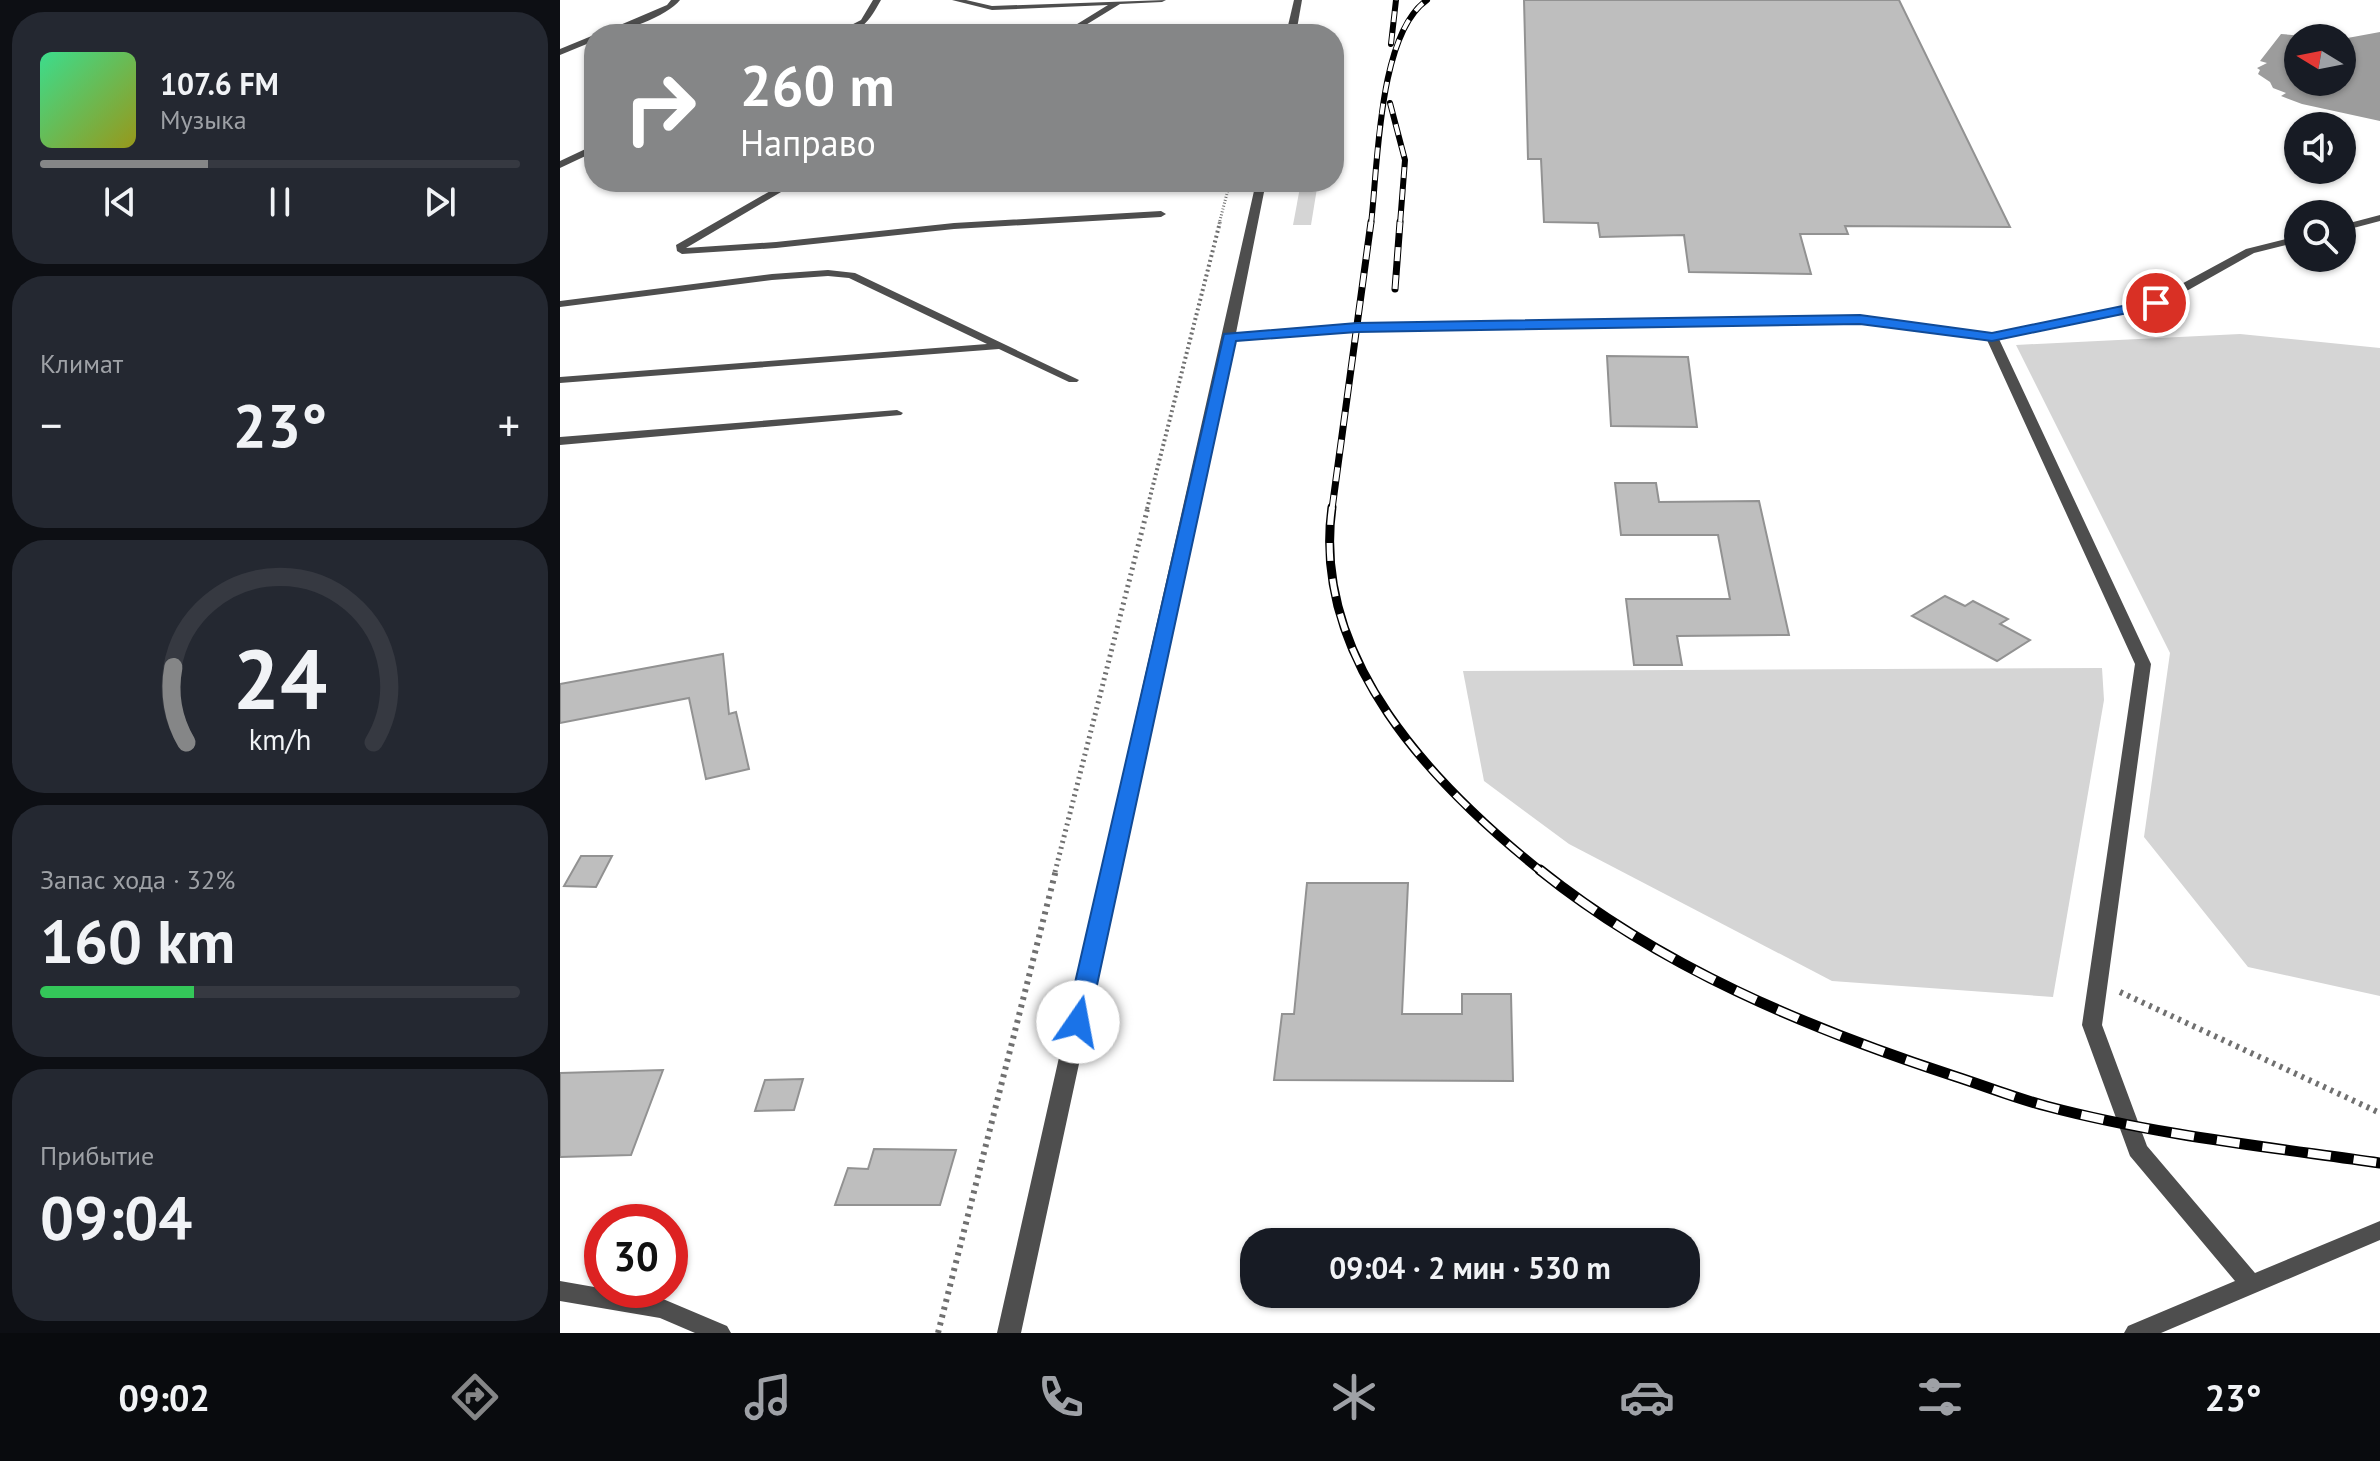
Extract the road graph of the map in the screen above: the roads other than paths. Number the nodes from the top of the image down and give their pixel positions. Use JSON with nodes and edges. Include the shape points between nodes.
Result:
{"nodes":[{"id":1,"x":676,"y":0,"type":"edge"},
{"id":2,"x":877,"y":0,"type":"edge"},
{"id":3,"x":956,"y":0,"type":"edge"},
{"id":4,"x":1162,"y":0,"type":"edge"},
{"id":5,"x":1298,"y":0,"type":"edge"},
{"id":6,"x":1118,"y":2,"type":"edge"},
{"id":7,"x":628,"y":24,"type":"edge"},
{"id":8,"x":860,"y":24,"type":"edge"},
{"id":9,"x":1082,"y":24,"type":"edge"},
{"id":10,"x":1293,"y":24,"type":"edge"},
{"id":11,"x":584,"y":42,"type":"edge"},
{"id":12,"x":560,"y":52,"type":"edge"},
{"id":13,"x":584,"y":153,"type":"edge"},
{"id":14,"x":560,"y":165,"type":"edge"},
{"id":15,"x":774,"y":192,"type":"edge"},
{"id":16,"x":1259,"y":192,"type":"edge"},
{"id":17,"x":1161,"y":214,"type":"dead end"},
{"id":18,"x":2380,"y":218,"type":"edge"},
{"id":19,"x":2356,"y":224,"type":"edge"},
{"id":20,"x":2284,"y":242,"type":"edge"},
{"id":21,"x":560,"y":304,"type":"edge"},
{"id":22,"x":1229,"y":337,"type":"junction"},
{"id":23,"x":1992,"y":337,"type":"junction"},
{"id":24,"x":1000,"y":345,"type":"junction"},
{"id":25,"x":560,"y":380,"type":"edge"},
{"id":26,"x":1073,"y":380,"type":"dead end"},
{"id":27,"x":897,"y":413,"type":"dead end"},
{"id":28,"x":560,"y":441,"type":"edge"},
{"id":29,"x":2380,"y":1230,"type":"edge"},
{"id":30,"x":2251,"y":1284,"type":"junction"},
{"id":31,"x":560,"y":1291,"type":"edge"},
{"id":32,"x":719,"y":1333,"type":"edge"},
{"id":33,"x":1009,"y":1333,"type":"edge"},
{"id":34,"x":2136,"y":1333,"type":"edge"}],
"edges":[{"from":1,"to":7,"type":"street"},
{"from":2,"to":8,"type":"street"},
{"from":3,"to":6,"type":"lane","via":[[992,8]]},
{"from":4,"to":6,"type":"lane"},
{"from":5,"to":10,"type":"street"},
{"from":6,"to":9,"type":"lane"},
{"from":11,"to":12,"type":"street"},
{"from":13,"to":14,"type":"street"},
{"from":15,"to":17,"type":"lane","via":[[704,230],[680,247],[682,251]]},
{"from":16,"to":22,"type":"street"},
{"from":18,"to":19,"type":"street"},
{"from":20,"to":23,"type":"street","via":[[2250,251],[2156,303]]},
{"from":21,"to":24,"type":"lane","via":[[772,277],[851,275]]},
{"from":22,"to":23,"type":"street","via":[[1357,327],[1860,320]]},
{"from":22,"to":33,"type":"street"},
{"from":23,"to":30,"type":"street","via":[[2143,664],[2092,1025],[2138,1150]]},
{"from":24,"to":25,"type":"lane"},
{"from":24,"to":26,"type":"lane"},
{"from":27,"to":28,"type":"lane"},
{"from":29,"to":30,"type":"street"},
{"from":30,"to":34,"type":"street"},
{"from":31,"to":32,"type":"street","via":[[663,1309]]}]}
